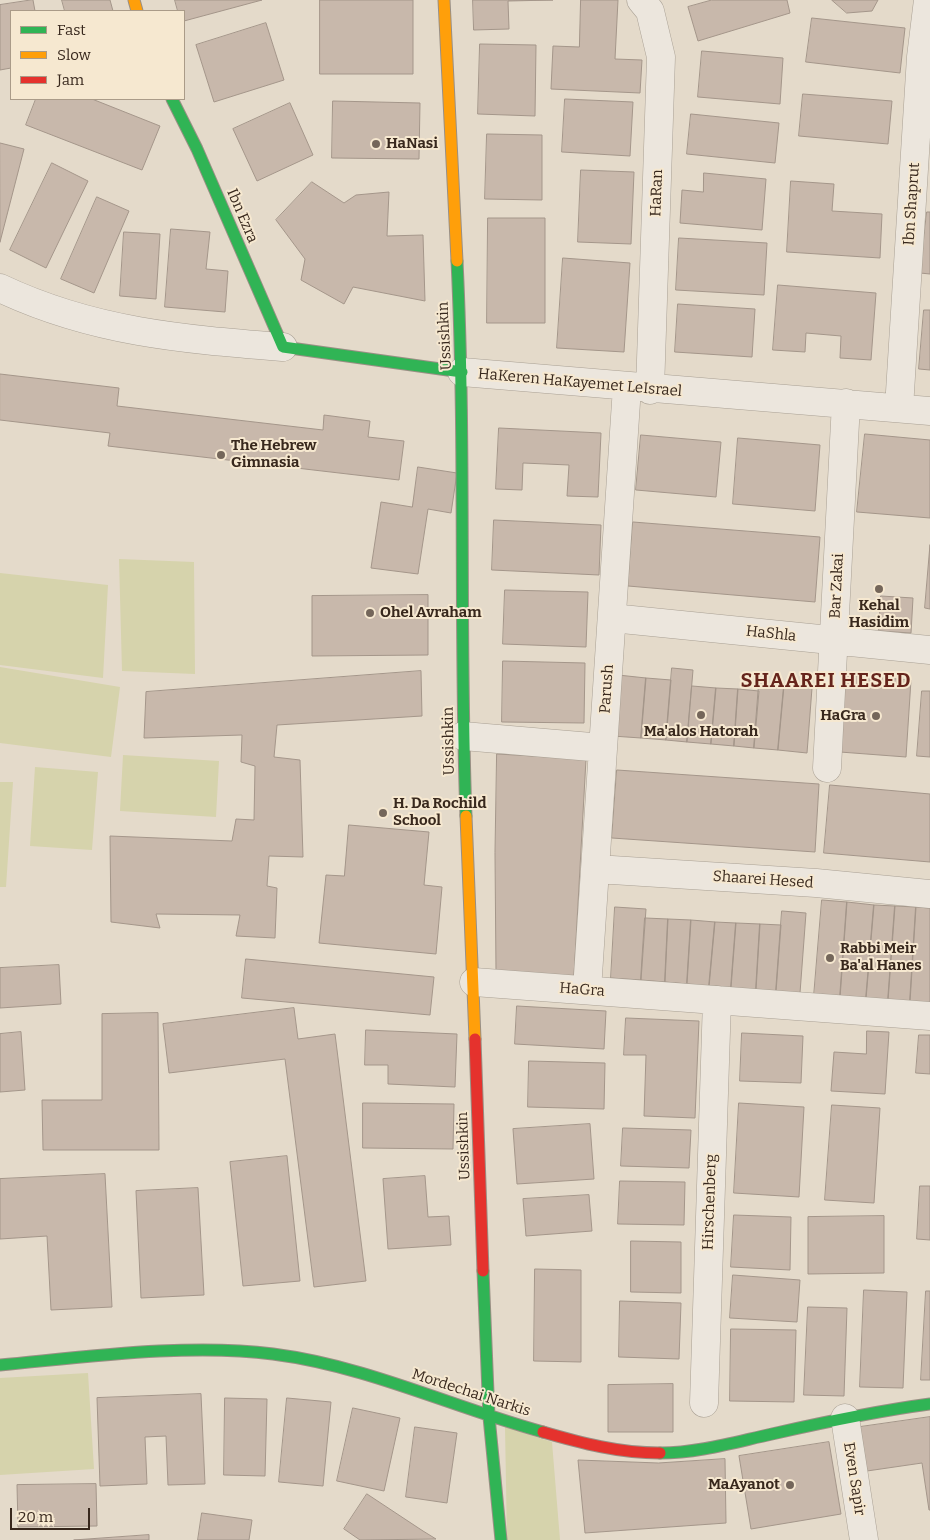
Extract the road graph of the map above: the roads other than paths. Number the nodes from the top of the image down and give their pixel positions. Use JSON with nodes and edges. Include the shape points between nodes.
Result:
{"nodes":[{"id":1,"x":444,"y":0,"type":"edge"},
{"id":2,"x":641,"y":0,"type":"edge"},
{"id":3,"x":928,"y":0,"type":"edge"},
{"id":4,"x":172,"y":100,"type":"edge"},
{"id":5,"x":922,"y":160,"type":"edge"},
{"id":6,"x":0,"y":288,"type":"edge"},
{"id":7,"x":283,"y":347,"type":"junction"},
{"id":8,"x":462,"y":372,"type":"junction"},
{"id":9,"x":638,"y":389,"type":"junction"},
{"id":10,"x":846,"y":403,"type":"junction"},
{"id":11,"x":899,"y":408,"type":"junction"},
{"id":12,"x":930,"y":411,"type":"edge"},
{"id":13,"x":612,"y":618,"type":"junction"},
{"id":14,"x":834,"y":640,"type":"junction"},
{"id":15,"x":930,"y":650,"type":"edge"},
{"id":16,"x":463,"y":736,"type":"junction"},
{"id":17,"x":603,"y":748,"type":"junction"},
{"id":18,"x":827,"y":768,"type":"dead end"},
{"id":19,"x":596,"y":869,"type":"junction"},
{"id":20,"x":930,"y":894,"type":"edge"},
{"id":21,"x":474,"y":982,"type":"junction"},
{"id":22,"x":587,"y":990,"type":"junction"},
{"id":23,"x":717,"y":1000,"type":"junction"},
{"id":24,"x":930,"y":1016,"type":"edge"},
{"id":25,"x":0,"y":1365,"type":"edge"},
{"id":26,"x":704,"y":1404,"type":"dead end"},
{"id":27,"x":930,"y":1404,"type":"edge"},
{"id":28,"x":489,"y":1418,"type":"junction"},
{"id":29,"x":845,"y":1418,"type":"junction"},
{"id":30,"x":501,"y":1540,"type":"edge"},
{"id":31,"x":864,"y":1540,"type":"edge"}],
"edges":[{"from":1,"to":8,"type":"street","name":"Ussishkin"},
{"from":2,"to":9,"type":"street","name":"HaRan","via":[[650,11],[662,57]]},
{"from":3,"to":5,"type":"street","name":"Ibn Shaprut","via":[[923,30]]},
{"from":4,"to":7,"type":"street","name":"Ibn Ezra"},
{"from":5,"to":11,"type":"street","name":"Ibn Shaprut"},
{"from":6,"to":7,"type":"street","name":"HaKeren HaKayemet LeIsrael","via":[[59,313],[128,330],[179,339]]},
{"from":7,"to":8,"type":"street","name":"HaKeren HaKayemet LeIsrael"},
{"from":8,"to":9,"type":"street","name":"HaKeren HaKayemet LeIsrael"},
{"from":8,"to":16,"type":"street","name":"Ussishkin"},
{"from":9,"to":10,"type":"street","name":"HaKeren HaKayemet LeIsrael"},
{"from":9,"to":13,"type":"street","name":"Parush"},
{"from":10,"to":11,"type":"street","name":"HaKeren HaKayemet LeIsrael"},
{"from":10,"to":14,"type":"street","name":"Bar Zakai"},
{"from":11,"to":12,"type":"street","name":"HaKeren HaKayemet LeIsrael"},
{"from":13,"to":14,"type":"street","name":"HaShla"},
{"from":13,"to":17,"type":"street","name":"Parush"},
{"from":14,"to":15,"type":"street","name":"HaShla"},
{"from":14,"to":18,"type":"street","name":"Bar Zakai"},
{"from":16,"to":17,"type":"street"},
{"from":16,"to":21,"type":"street","name":"Ussishkin"},
{"from":17,"to":19,"type":"street","name":"Parush"},
{"from":19,"to":20,"type":"street","name":"Shaarei Hesed"},
{"from":19,"to":22,"type":"street","name":"Parush"},
{"from":21,"to":22,"type":"street","name":"HaGra"},
{"from":21,"to":28,"type":"street","name":"Ussishkin"},
{"from":22,"to":23,"type":"street","name":"HaGra"},
{"from":23,"to":24,"type":"street","name":"HaGra"},
{"from":23,"to":26,"type":"street","name":"Hirschenberg"},
{"from":25,"to":28,"type":"street","name":"Mordechai Narkis","via":[[124,1354],[210,1351],[273,1354],[374,1376]]},
{"from":27,"to":29,"type":"street","name":"Mordechai Narkis"},
{"from":28,"to":29,"type":"street","name":"Mordechai Narkis","via":[[634,1453],[678,1453]]},
{"from":28,"to":30,"type":"street","name":"Ussishkin"},
{"from":29,"to":31,"type":"street","name":"Even Sapir"}]}
